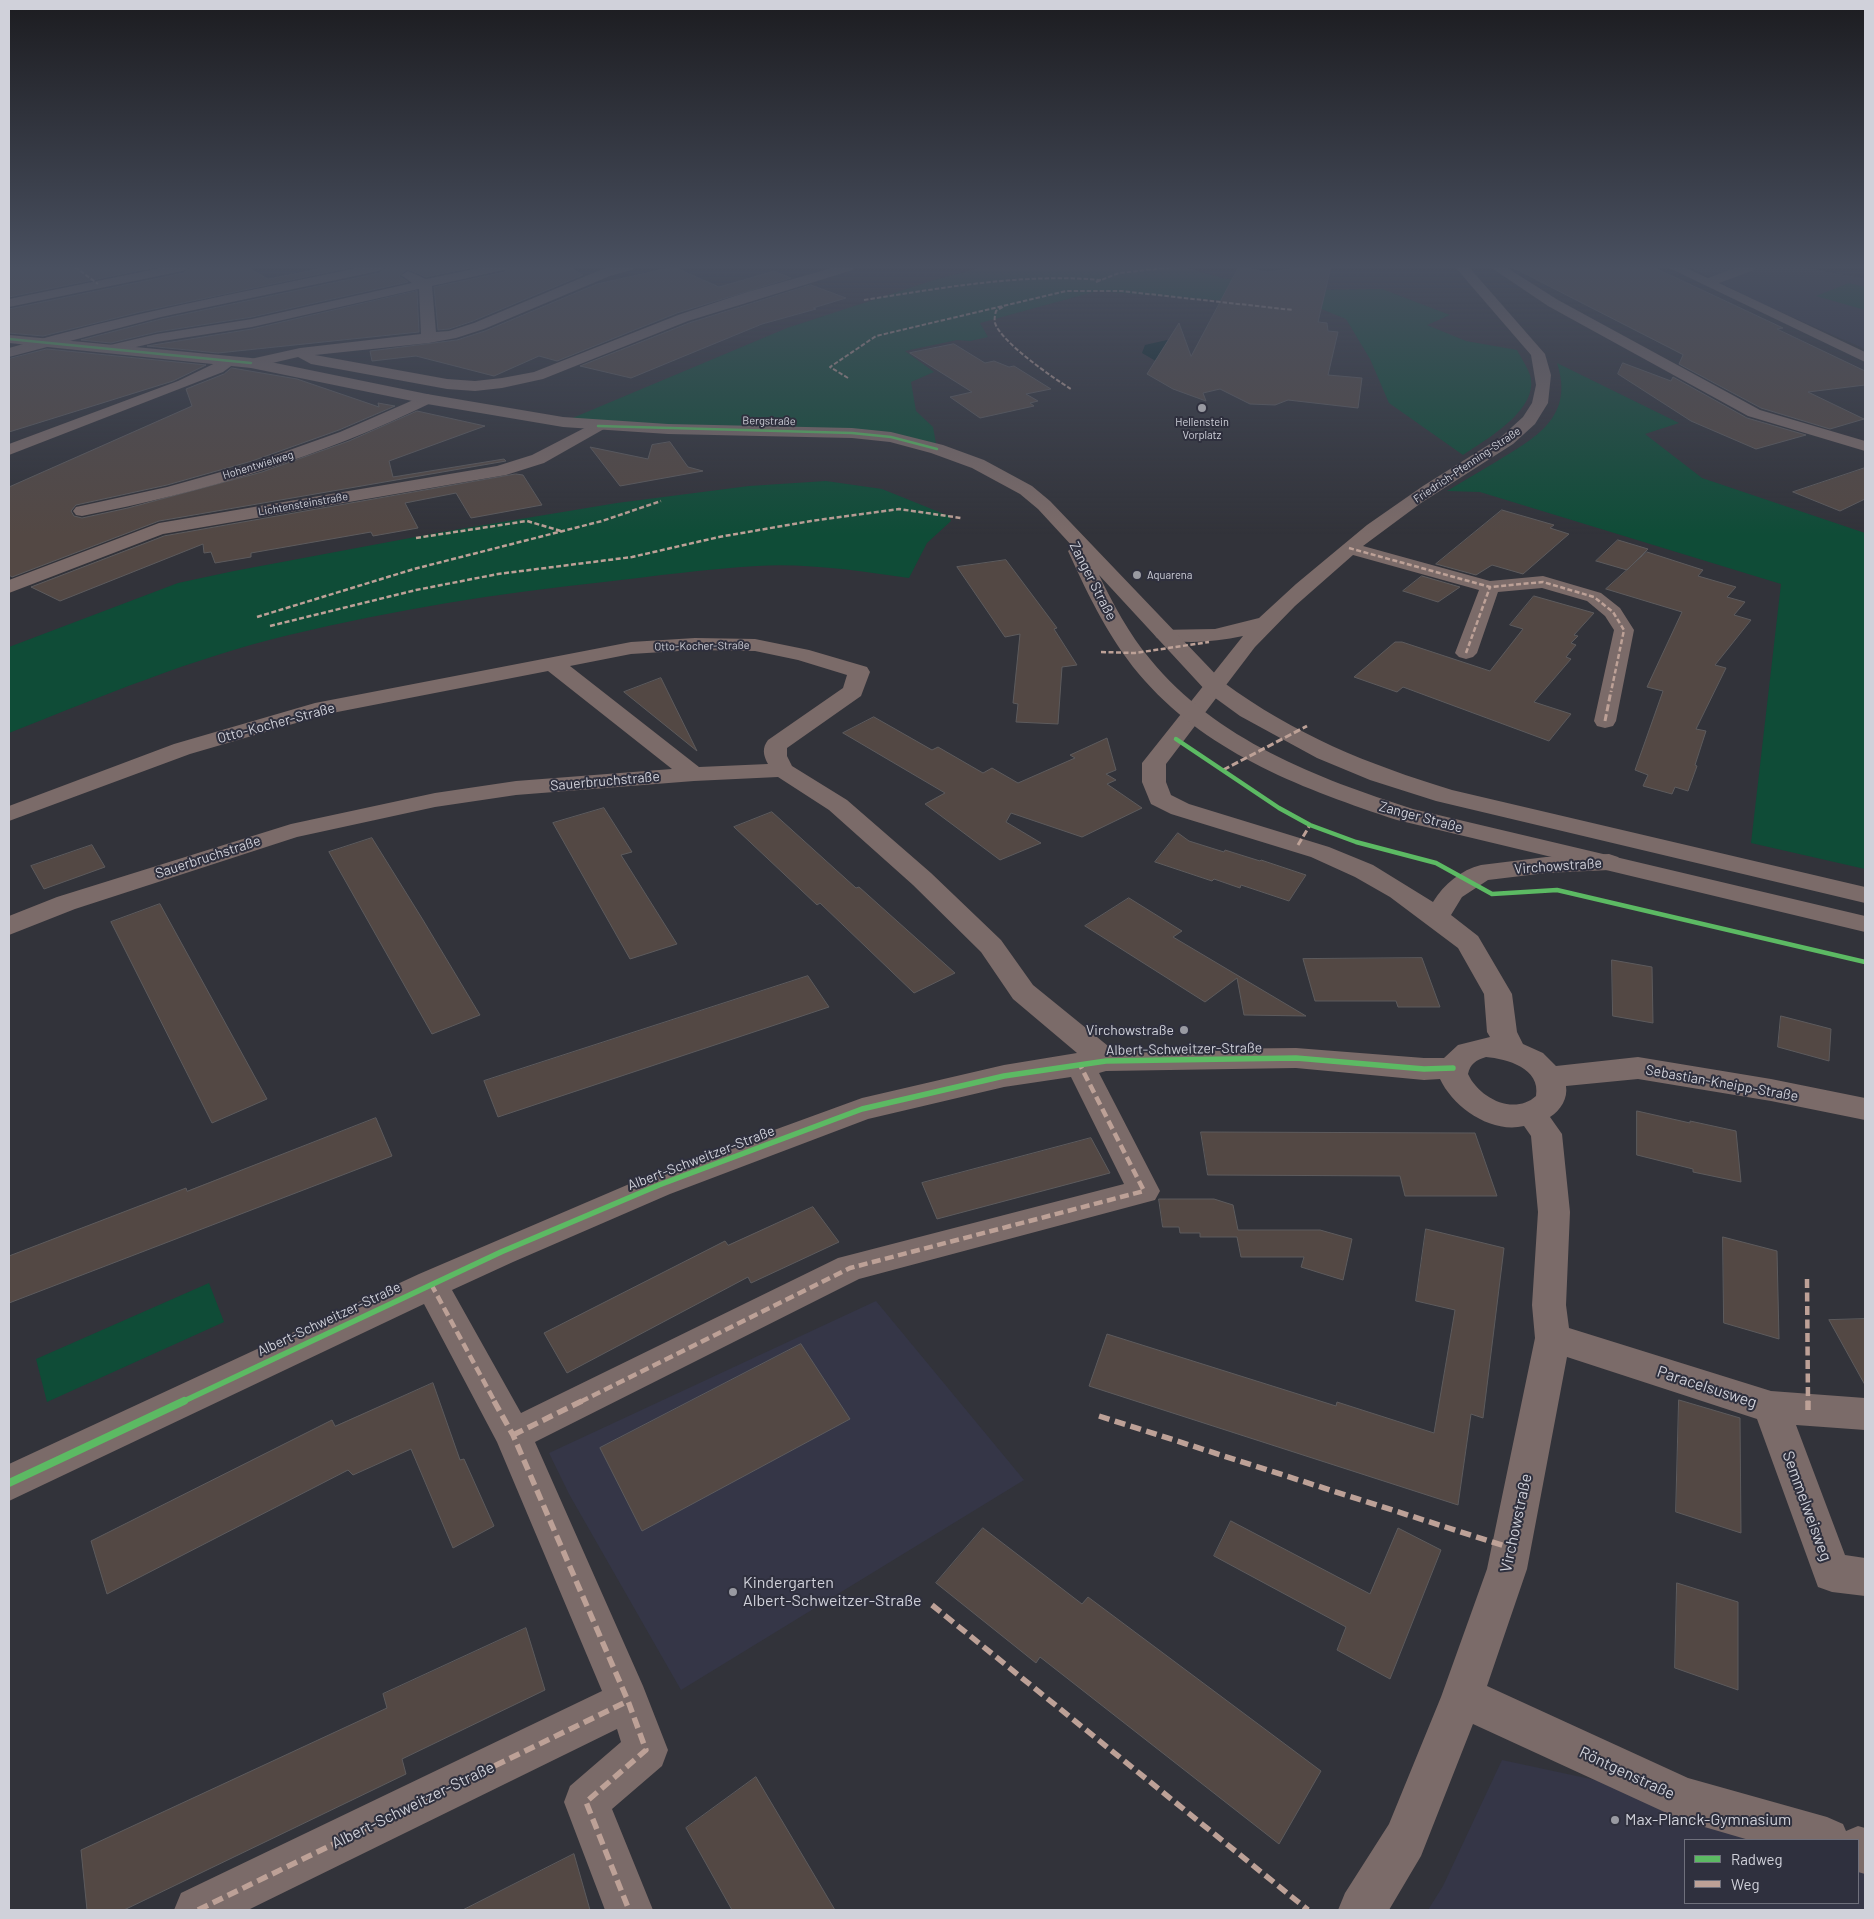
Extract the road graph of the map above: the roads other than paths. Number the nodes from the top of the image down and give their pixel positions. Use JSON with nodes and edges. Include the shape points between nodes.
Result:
{"nodes":[{"id":1,"x":186,"y":357,"type":"edge"},
{"id":2,"x":280,"y":357,"type":"edge"},
{"id":3,"x":308,"y":357,"type":"edge"},
{"id":4,"x":587,"y":357,"type":"edge"},
{"id":5,"x":1539,"y":357,"type":"edge"},
{"id":6,"x":1651,"y":357,"type":"edge"},
{"id":7,"x":230,"y":361,"type":"junction"},
{"id":8,"x":251,"y":363,"type":"junction"},
{"id":9,"x":427,"y":399,"type":"junction"},
{"id":10,"x":598,"y":426,"type":"junction"},
{"id":11,"x":1865,"y":446,"type":"edge"},
{"id":12,"x":9,"y":450,"type":"edge"},
{"id":13,"x":82,"y":511,"type":"dead end"},
{"id":14,"x":1066,"y":527,"type":"junction"},
{"id":15,"x":1349,"y":548,"type":"junction"},
{"id":16,"x":9,"y":587,"type":"edge"},
{"id":17,"x":1490,"y":587,"type":"junction"},
{"id":18,"x":1265,"y":623,"type":"junction"},
{"id":19,"x":1164,"y":634,"type":"junction"},
{"id":20,"x":1466,"y":653,"type":"dead end"},
{"id":21,"x":552,"y":663,"type":"junction"},
{"id":22,"x":1215,"y":687,"type":"junction"},
{"id":23,"x":1193,"y":715,"type":"junction"},
{"id":24,"x":1605,"y":721,"type":"dead end"},
{"id":25,"x":783,"y":770,"type":"junction"},
{"id":26,"x":694,"y":774,"type":"junction"},
{"id":27,"x":9,"y":814,"type":"edge"},
{"id":28,"x":1609,"y":862,"type":"junction"},
{"id":29,"x":1865,"y":895,"type":"edge"},
{"id":30,"x":1437,"y":917,"type":"junction"},
{"id":31,"x":1865,"y":924,"type":"edge"},
{"id":32,"x":9,"y":926,"type":"edge"},
{"id":33,"x":1506,"y":1041,"type":"junction"},
{"id":34,"x":1092,"y":1062,"type":"junction"},
{"id":35,"x":1452,"y":1067,"type":"junction"},
{"id":36,"x":1548,"y":1077,"type":"junction"},
{"id":37,"x":1865,"y":1110,"type":"edge"},
{"id":38,"x":1531,"y":1113,"type":"junction"},
{"id":39,"x":431,"y":1284,"type":"junction"},
{"id":40,"x":1554,"y":1338,"type":"junction"},
{"id":41,"x":1771,"y":1407,"type":"junction"},
{"id":42,"x":1865,"y":1414,"type":"edge"},
{"id":43,"x":513,"y":1435,"type":"junction"},
{"id":44,"x":9,"y":1483,"type":"edge"},
{"id":45,"x":1865,"y":1577,"type":"edge"},
{"id":46,"x":1462,"y":1697,"type":"junction"},
{"id":47,"x":628,"y":1701,"type":"junction"},
{"id":48,"x":1822,"y":1839,"type":"edge"},
{"id":49,"x":198,"y":1910,"type":"edge"},
{"id":50,"x":629,"y":1910,"type":"edge"},
{"id":51,"x":1362,"y":1910,"type":"edge"}],
"edges":[{"from":1,"to":7,"type":"street","name":"Bergstraße"},
{"from":2,"to":8,"type":"street"},
{"from":3,"to":4,"type":"street","via":[[446,384],[475,386],[538,376]]},
{"from":5,"to":15,"type":"street","name":"Friedrich-Pfenning-Straße","via":[[1545,370],[1544,390],[1538,408],[1521,430],[1427,491]]},
{"from":6,"to":11,"type":"street","via":[[1754,413]]},
{"from":7,"to":8,"type":"street","name":"Bergstraße"},
{"from":7,"to":12,"type":"street","via":[[183,384]]},
{"from":8,"to":9,"type":"street","name":"Bergstraße"},
{"from":9,"to":10,"type":"street","name":"Bergstraße"},
{"from":9,"to":13,"type":"street","name":"Hohentwielweg","via":[[358,432],[304,451],[134,501]]},
{"from":10,"to":14,"type":"street","name":"Bergstraße","via":[[834,432],[890,437],[978,464],[1026,490]]},
{"from":10,"to":16,"type":"street","name":"Lichtensteinstraße","via":[[538,459],[500,471],[159,529]]},
{"from":14,"to":19,"type":"street","name":"Zanger Straße"},
{"from":14,"to":23,"type":"street","name":"Zanger Straße","via":[[1102,604],[1128,644],[1153,677]]},
{"from":15,"to":17,"type":"street"},
{"from":15,"to":18,"type":"street","name":"Friedrich-Pfenning-Straße"},
{"from":17,"to":20,"type":"street"},
{"from":17,"to":24,"type":"street","via":[[1543,582],[1594,597],[1613,612],[1624,630]]},
{"from":18,"to":19,"type":"street","name":"Friedrich-Pfenning-Straße","via":[[1232,633],[1201,637]]},
{"from":18,"to":22,"type":"street","name":"Friedrich-Pfenning-Straße"},
{"from":19,"to":22,"type":"street","name":"Zanger Straße"},
{"from":21,"to":25,"type":"street","name":"Otto-Kocher-Straße","via":[[631,648],[755,645],[802,654],[859,672],[853,691],[776,745],[775,756]]},
{"from":21,"to":26,"type":"street"},
{"from":21,"to":27,"type":"street","name":"Otto-Kocher-Straße","via":[[324,708],[182,749]]},
{"from":22,"to":23,"type":"street","name":"Friedrich-Pfenning-Straße"},
{"from":22,"to":29,"type":"street","name":"Zanger Straße","via":[[1301,742],[1418,788]]},
{"from":23,"to":28,"type":"street","name":"Zanger Straße","via":[[1255,754],[1344,795],[1406,815]]},
{"from":23,"to":30,"type":"street","via":[[1154,763],[1154,782],[1160,799],[1188,812],[1320,852],[1371,875]]},
{"from":25,"to":26,"type":"street","name":"Sauerbruchstraße"},
{"from":25,"to":34,"type":"street","via":[[838,805],[922,879],[991,946],[1024,992]]},
{"from":26,"to":32,"type":"street","name":"Sauerbruchstraße","via":[[516,788],[444,798],[291,831],[66,903]]},
{"from":28,"to":30,"type":"street","name":"Virchowstraße","via":[[1481,873],[1452,892]]},
{"from":28,"to":31,"type":"street","name":"Zanger Straße"},
{"from":30,"to":33,"type":"street","via":[[1468,942],[1498,994]]},
{"from":33,"to":35,"type":"street","via":[[1499,1048]]},
{"from":33,"to":36,"type":"street"},
{"from":34,"to":35,"type":"street","name":"Albert-Schweitzer-Straße","via":[[1296,1058]]},
{"from":34,"to":39,"type":"street","name":"Albert-Schweitzer-Straße","via":[[1004,1076],[862,1109],[659,1185]]},
{"from":34,"to":43,"type":"street","via":[[1144,1191],[850,1268]]},
{"from":35,"to":38,"type":"street","via":[[1461,1092],[1471,1101],[1501,1114],[1517,1116]]},
{"from":36,"to":37,"type":"street","name":"Sebastian-Kneipp-Straße","via":[[1638,1068],[1771,1090]]},
{"from":36,"to":38,"type":"street","via":[[1551,1099],[1543,1108]]},
{"from":38,"to":40,"type":"street","name":"Virchowstraße","via":[[1546,1134],[1554,1212],[1549,1305]]},
{"from":39,"to":43,"type":"street"},
{"from":39,"to":44,"type":"street","name":"Albert-Schweitzer-Straße"},
{"from":40,"to":41,"type":"street","name":"Paracelsusweg"},
{"from":40,"to":46,"type":"street","name":"Virchowstraße","via":[[1507,1569]]},
{"from":41,"to":42,"type":"street","name":"Paracelsusweg"},
{"from":41,"to":45,"type":"street","name":"Semmelweisweg","via":[[1832,1573]]},
{"from":43,"to":47,"type":"street"},
{"from":46,"to":48,"type":"street","name":"Röntgenstraße","via":[[1684,1800]]},
{"from":46,"to":51,"type":"street","name":"Virchowstraße","via":[[1405,1840]]},
{"from":47,"to":49,"type":"street","name":"Albert-Schweitzer-Straße"},
{"from":47,"to":50,"type":"street","via":[[646,1750],[586,1802]]}]}
